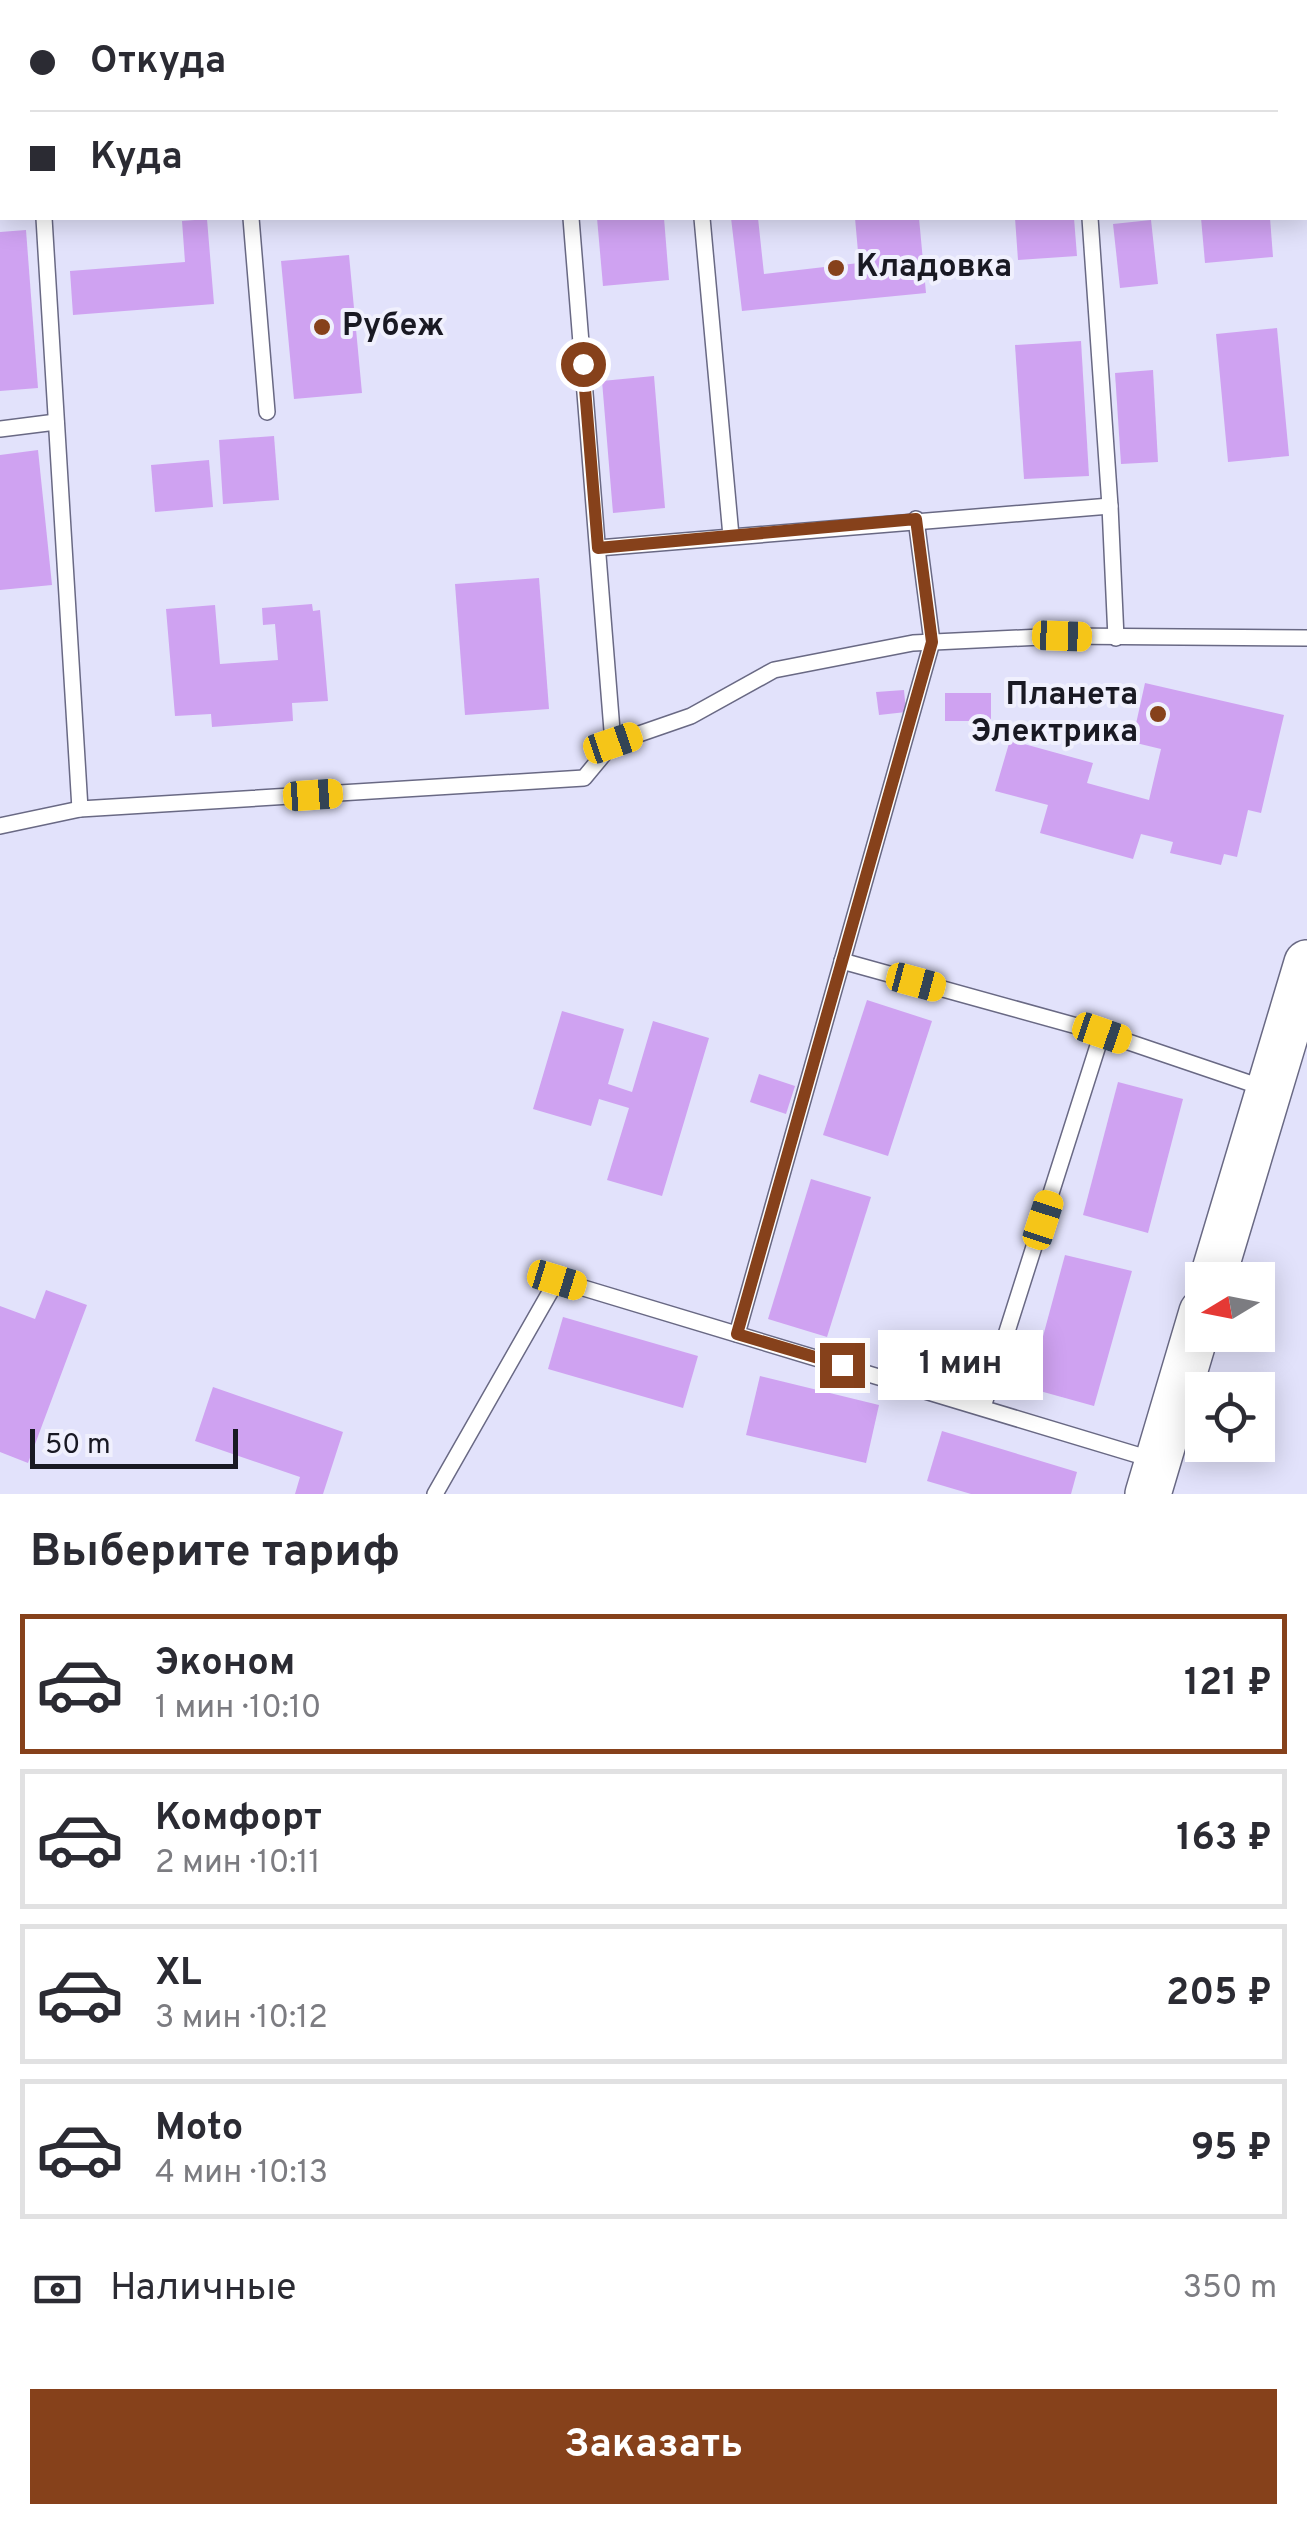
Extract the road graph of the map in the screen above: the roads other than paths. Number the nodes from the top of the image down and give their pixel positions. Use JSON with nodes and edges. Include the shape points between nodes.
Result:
{"nodes":[{"id":1,"x":44,"y":220,"type":"edge"},
{"id":2,"x":251,"y":220,"type":"edge"},
{"id":3,"x":571,"y":220,"type":"edge"},
{"id":4,"x":702,"y":220,"type":"edge"},
{"id":5,"x":1090,"y":220,"type":"edge"},
{"id":6,"x":267,"y":412,"type":"dead end"},
{"id":7,"x":56,"y":422,"type":"junction"},
{"id":8,"x":0,"y":429,"type":"edge"},
{"id":9,"x":1110,"y":506,"type":"junction"},
{"id":10,"x":916,"y":519,"type":"junction"},
{"id":11,"x":731,"y":536,"type":"junction"},
{"id":12,"x":598,"y":548,"type":"junction"},
{"id":13,"x":1116,"y":638,"type":"junction"},
{"id":14,"x":1307,"y":638,"type":"edge"},
{"id":15,"x":932,"y":642,"type":"junction"},
{"id":16,"x":613,"y":743,"type":"junction"},
{"id":17,"x":80,"y":809,"type":"junction"},
{"id":18,"x":0,"y":826,"type":"edge"},
{"id":19,"x":842,"y":961,"type":"junction"},
{"id":20,"x":1307,"y":963,"type":"edge"},
{"id":21,"x":1102,"y":1033,"type":"junction"},
{"id":22,"x":1269,"y":1090,"type":"junction"},
{"id":23,"x":1217,"y":1262,"type":"edge"},
{"id":24,"x":737,"y":1334,"type":"junction"},
{"id":25,"x":1190,"y":1352,"type":"edge"},
{"id":26,"x":983,"y":1407,"type":"junction"},
{"id":27,"x":1153,"y":1478,"type":"edge"},
{"id":28,"x":434,"y":1494,"type":"edge"}],
"edges":[{"from":1,"to":7,"type":"lane"},
{"from":2,"to":6,"type":"lane"},
{"from":3,"to":12,"type":"lane"},
{"from":4,"to":11,"type":"lane"},
{"from":5,"to":9,"type":"lane"},
{"from":7,"to":8,"type":"lane"},
{"from":7,"to":17,"type":"lane"},
{"from":9,"to":10,"type":"lane"},
{"from":9,"to":13,"type":"lane"},
{"from":10,"to":11,"type":"lane"},
{"from":10,"to":15,"type":"lane"},
{"from":11,"to":12,"type":"lane"},
{"from":12,"to":16,"type":"lane"},
{"from":13,"to":14,"type":"lane"},
{"from":13,"to":15,"type":"lane"},
{"from":15,"to":16,"type":"lane","via":[[774,670],[690,716]]},
{"from":15,"to":19,"type":"lane"},
{"from":16,"to":17,"type":"lane","via":[[584,778]]},
{"from":17,"to":18,"type":"lane"},
{"from":19,"to":21,"type":"lane"},
{"from":19,"to":24,"type":"lane"},
{"from":20,"to":22,"type":"main road"},
{"from":21,"to":22,"type":"lane"},
{"from":21,"to":26,"type":"lane"},
{"from":22,"to":23,"type":"main road"},
{"from":24,"to":26,"type":"lane"},
{"from":24,"to":28,"type":"lane","via":[[557,1280]]},
{"from":25,"to":27,"type":"main road"},
{"from":26,"to":27,"type":"lane"}]}
